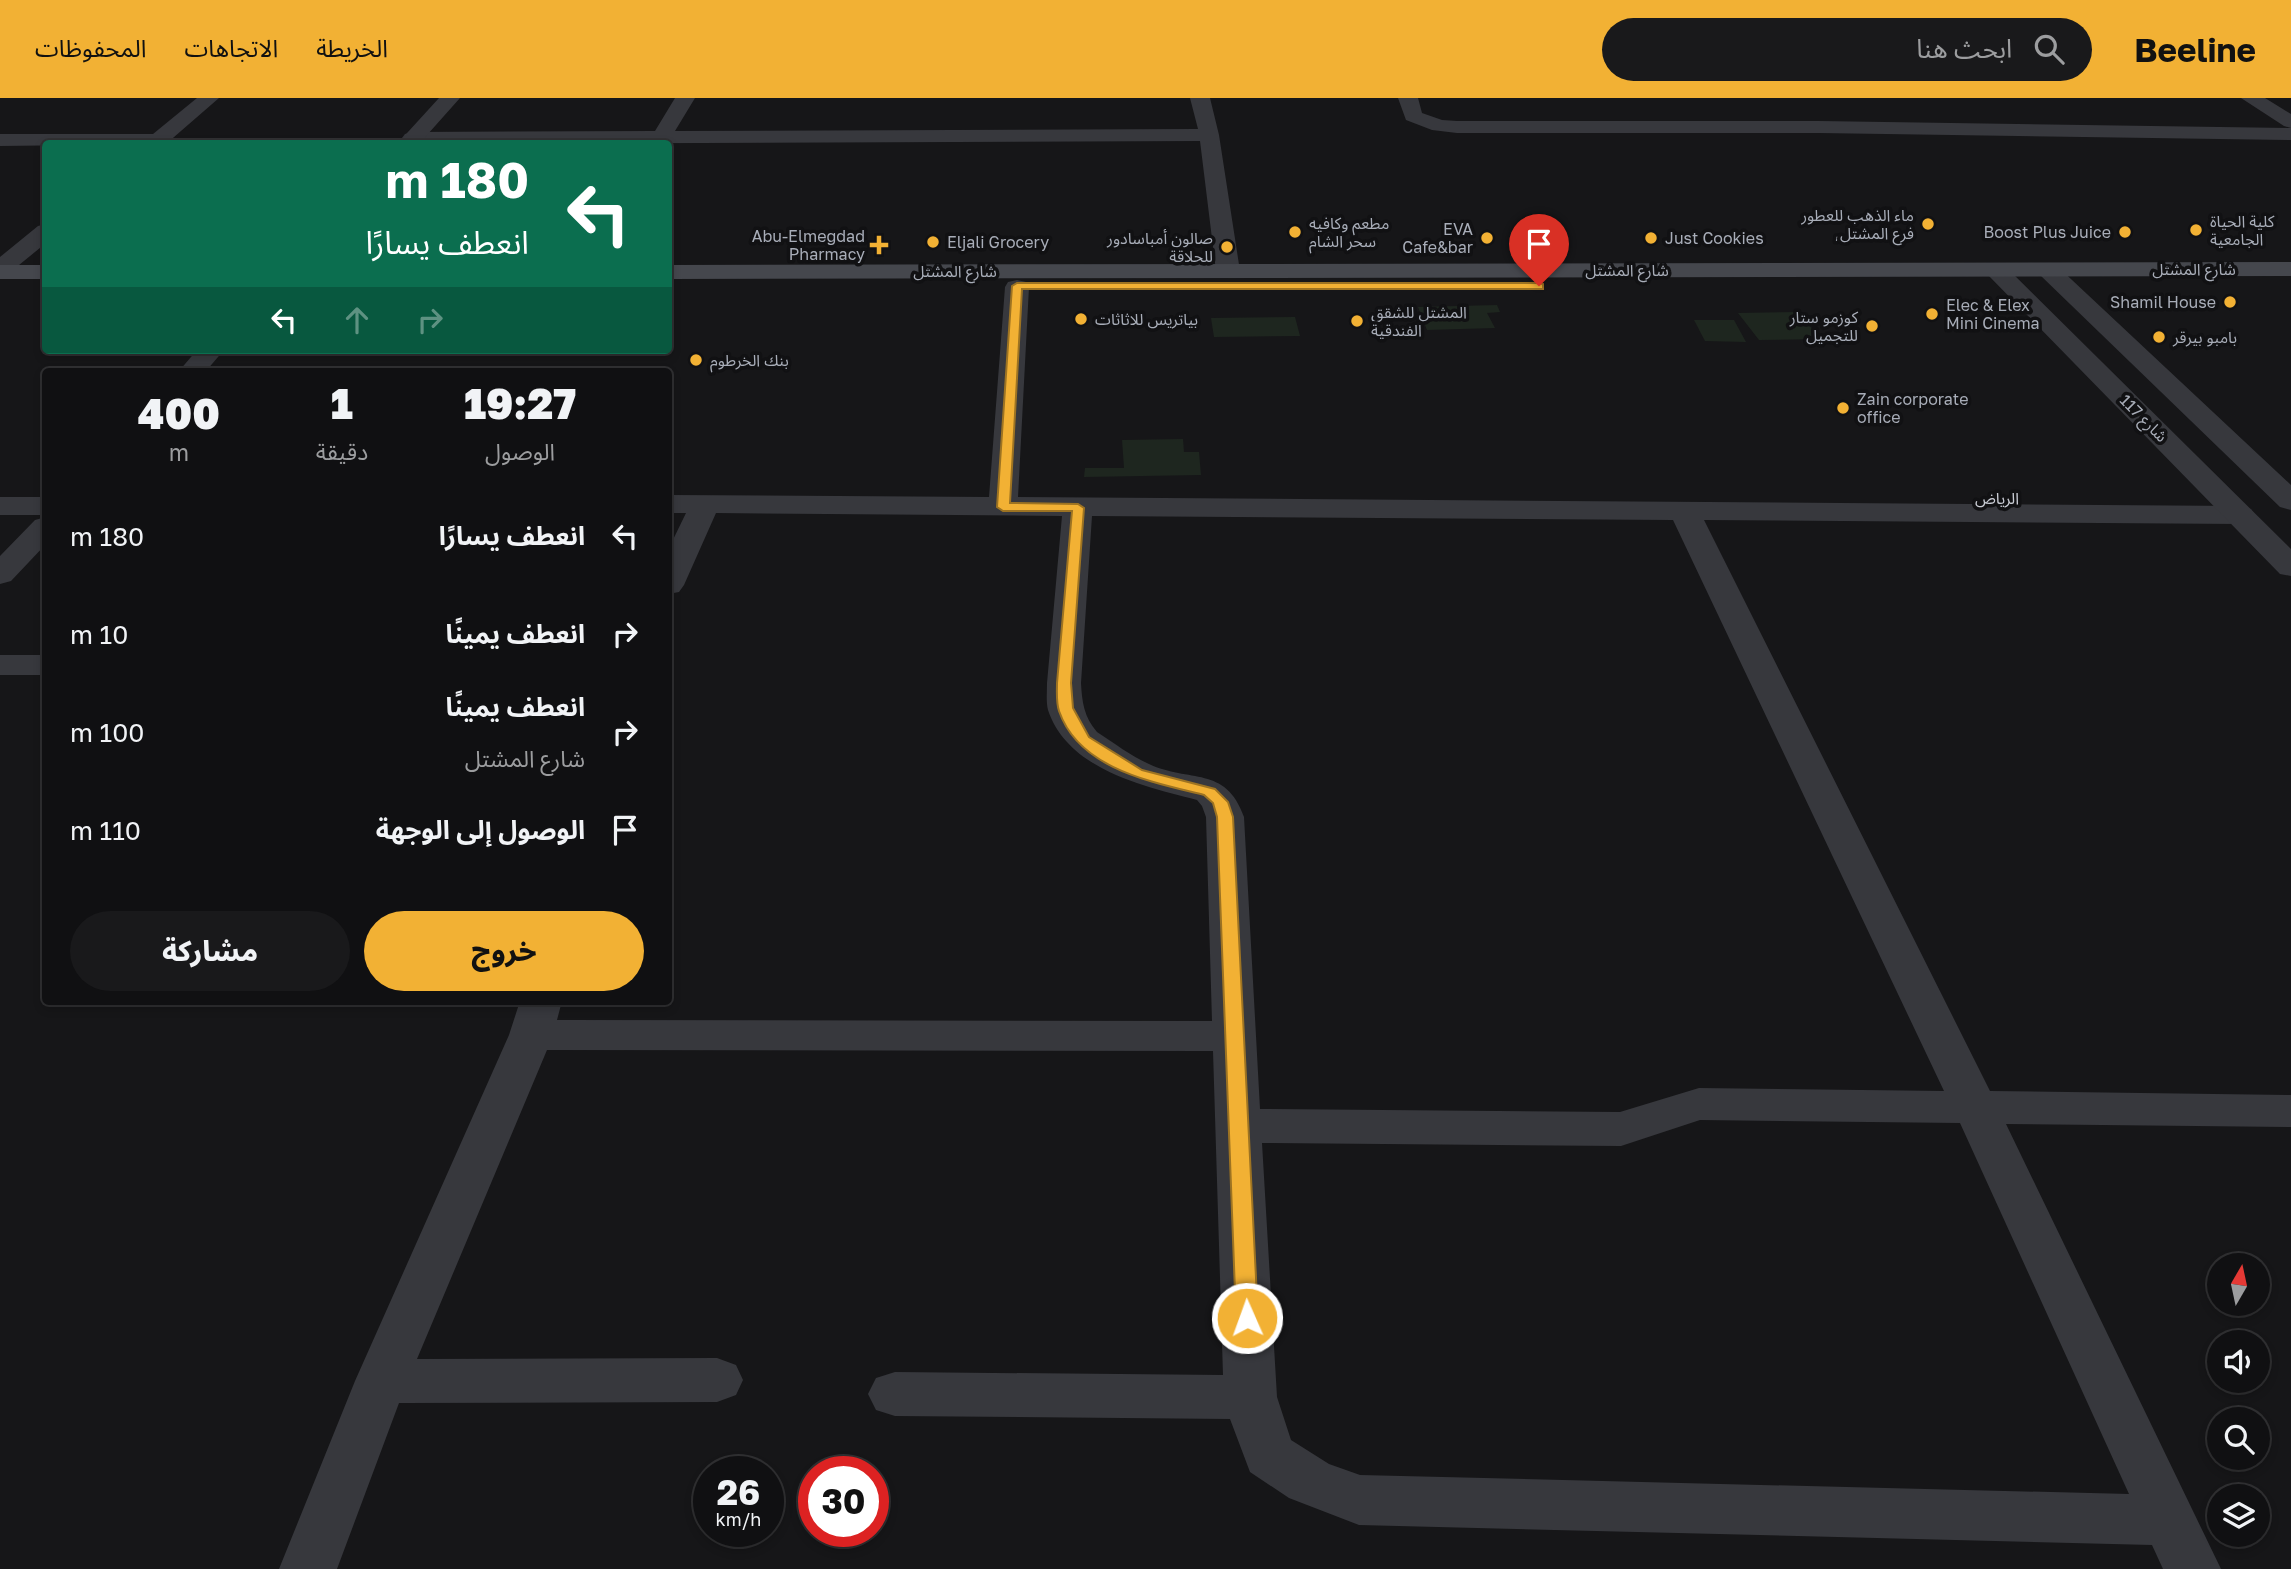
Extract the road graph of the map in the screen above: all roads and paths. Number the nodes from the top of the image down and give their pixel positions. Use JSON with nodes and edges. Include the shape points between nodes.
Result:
{"nodes":[{"id":1,"x":209,"y":98,"type":"edge"},
{"id":2,"x":450,"y":98,"type":"edge"},
{"id":3,"x":685,"y":98,"type":"edge"},
{"id":4,"x":1200,"y":98,"type":"edge"},
{"id":5,"x":1408,"y":98,"type":"edge"},
{"id":6,"x":2251,"y":98,"type":"edge"},
{"id":7,"x":2291,"y":121,"type":"edge"},
{"id":8,"x":2291,"y":134,"type":"edge"},
{"id":9,"x":663,"y":135,"type":"junction"},
{"id":10,"x":1209,"y":135,"type":"junction"},
{"id":11,"x":0,"y":140,"type":"edge"},
{"id":12,"x":158,"y":140,"type":"edge"},
{"id":13,"x":410,"y":140,"type":"edge"},
{"id":14,"x":451,"y":140,"type":"edge"},
{"id":15,"x":42,"y":141,"type":"edge"},
{"id":16,"x":42,"y":234,"type":"edge"},
{"id":17,"x":2291,"y":269,"type":"edge"},
{"id":18,"x":0,"y":271,"type":"edge"},
{"id":19,"x":1228,"y":271,"type":"junction"},
{"id":20,"x":42,"y":272,"type":"edge"},
{"id":21,"x":672,"y":272,"type":"edge"},
{"id":22,"x":2004,"y":278,"type":"junction"},
{"id":23,"x":2057,"y":278,"type":"junction"},
{"id":24,"x":2291,"y":285,"type":"edge"},
{"id":25,"x":1017,"y":286,"type":"junction"},
{"id":26,"x":0,"y":287,"type":"edge"},
{"id":27,"x":42,"y":287,"type":"edge"},
{"id":28,"x":672,"y":287,"type":"edge"},
{"id":29,"x":2058,"y":332,"type":"junction"},
{"id":30,"x":2112,"y":332,"type":"junction"},
{"id":31,"x":207,"y":354,"type":"edge"},
{"id":32,"x":195,"y":368,"type":"edge"},
{"id":33,"x":2291,"y":501,"type":"edge"},
{"id":34,"x":705,"y":503,"type":"junction"},
{"id":35,"x":672,"y":504,"type":"edge"},
{"id":36,"x":0,"y":506,"type":"edge"},
{"id":37,"x":42,"y":506,"type":"edge"},
{"id":38,"x":1003,"y":507,"type":"junction"},
{"id":39,"x":1078,"y":508,"type":"junction"},
{"id":40,"x":1683,"y":509,"type":"junction"},
{"id":41,"x":2240,"y":515,"type":"junction"},
{"id":42,"x":42,"y":530,"type":"edge"},
{"id":43,"x":2291,"y":567,"type":"edge"},
{"id":44,"x":0,"y":574,"type":"edge"},
{"id":45,"x":672,"y":576,"type":"edge"},
{"id":46,"x":0,"y":665,"type":"edge"},
{"id":47,"x":42,"y":665,"type":"edge"},
{"id":48,"x":536,"y":1018,"type":"edge"},
{"id":49,"x":1235,"y":1036,"type":"junction"},
{"id":50,"x":1975,"y":1107,"type":"junction"},
{"id":51,"x":2291,"y":1111,"type":"edge"},
{"id":52,"x":1240,"y":1126,"type":"junction"},
{"id":53,"x":716,"y":1380,"type":"dead end"},
{"id":54,"x":381,"y":1381,"type":"junction"},
{"id":55,"x":895,"y":1394,"type":"dead end"},
{"id":56,"x":1250,"y":1397,"type":"junction"},
{"id":57,"x":2168,"y":1520,"type":"junction"},
{"id":58,"x":308,"y":1569,"type":"edge"},
{"id":59,"x":2192,"y":1569,"type":"edge"}],
"edges":[{"from":1,"to":12,"type":"street"},
{"from":2,"to":13,"type":"street"},
{"from":3,"to":9,"type":"street"},
{"from":4,"to":10,"type":"street"},
{"from":5,"to":8,"type":"street","via":[[1413,116],[1457,127]]},
{"from":6,"to":7,"type":"street"},
{"from":9,"to":10,"type":"street"},
{"from":9,"to":14,"type":"street"},
{"from":10,"to":19,"type":"street"},
{"from":11,"to":15,"type":"street"},
{"from":16,"to":18,"type":"street"},
{"from":17,"to":23,"type":"main road","name":"شارع المشتل"},
{"from":18,"to":20,"type":"main road"},
{"from":19,"to":21,"type":"main road","name":"شارع المشتل"},
{"from":19,"to":22,"type":"main road","name":"شارع المشتل"},
{"from":22,"to":23,"type":"main road","name":"شارع المشتل"},
{"from":22,"to":25,"type":"main road","name":"شارع المشتل"},
{"from":22,"to":29,"type":"street","name":"شارع 117"},
{"from":23,"to":24,"type":"main road","name":"شارع المشتل"},
{"from":23,"to":30,"type":"street"},
{"from":25,"to":28,"type":"main road","name":"شارع المشتل"},
{"from":25,"to":38,"type":"street"},
{"from":26,"to":27,"type":"main road"},
{"from":29,"to":30,"type":"street"},
{"from":29,"to":41,"type":"street","name":"شارع 117"},
{"from":30,"to":33,"type":"street"},
{"from":31,"to":32,"type":"street"},
{"from":34,"to":35,"type":"street"},
{"from":34,"to":38,"type":"street"},
{"from":34,"to":45,"type":"street"},
{"from":36,"to":37,"type":"street"},
{"from":38,"to":39,"type":"street"},
{"from":39,"to":40,"type":"street"},
{"from":39,"to":49,"type":"street","via":[[1065,708],[1083,740],[1098,751],[1136,773],[1210,792],[1220,802],[1225,817]]},
{"from":40,"to":41,"type":"street"},
{"from":40,"to":50,"type":"street"},
{"from":41,"to":43,"type":"street","name":"شارع 117"},
{"from":42,"to":44,"type":"street"},
{"from":46,"to":47,"type":"street"},
{"from":48,"to":49,"type":"street"},
{"from":48,"to":54,"type":"street"},
{"from":49,"to":52,"type":"street"},
{"from":50,"to":51,"type":"street"},
{"from":50,"to":52,"type":"street","via":[[1699,1104],[1621,1129]]},
{"from":50,"to":57,"type":"street"},
{"from":52,"to":56,"type":"street"},
{"from":53,"to":54,"type":"street"},
{"from":54,"to":58,"type":"street"},
{"from":55,"to":56,"type":"street"},
{"from":56,"to":57,"type":"street","via":[[1269,1455],[1309,1481],[1359,1500]]},
{"from":57,"to":59,"type":"street"}]}
